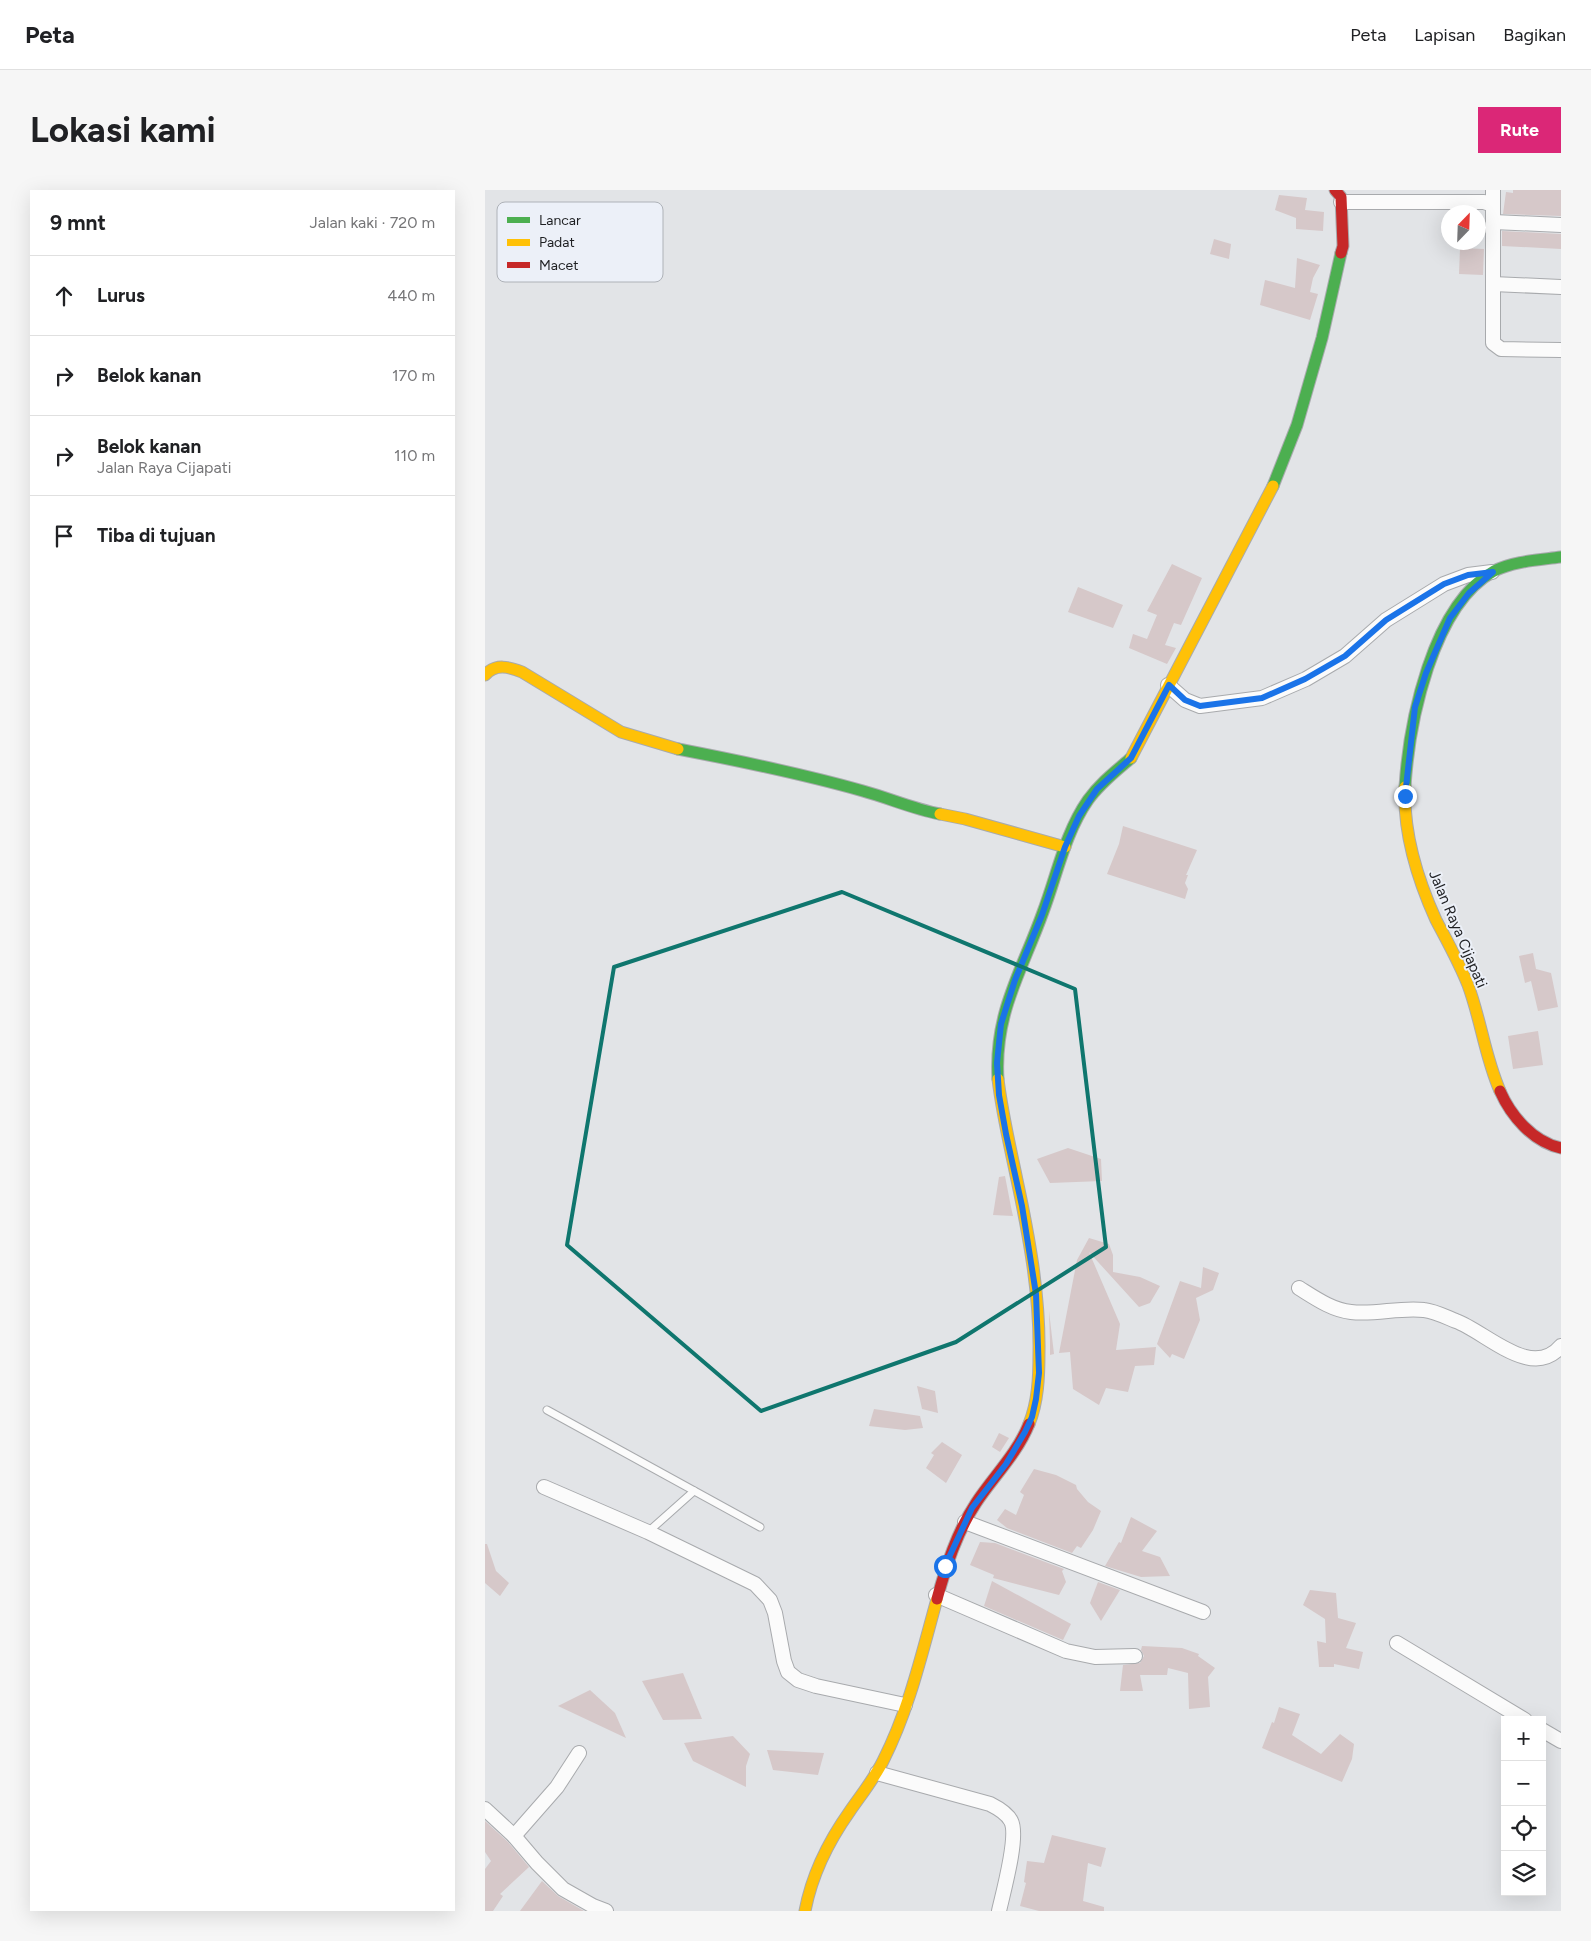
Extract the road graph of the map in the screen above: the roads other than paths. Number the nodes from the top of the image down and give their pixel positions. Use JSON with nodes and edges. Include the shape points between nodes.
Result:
{"nodes":[{"id":1,"x":1493,"y":190,"type":"edge"},
{"id":2,"x":1338,"y":196,"type":"edge"},
{"id":3,"x":1493,"y":205,"type":"junction"},
{"id":4,"x":1494,"y":222,"type":"junction"},
{"id":5,"x":1561,"y":225,"type":"edge"},
{"id":6,"x":1493,"y":284,"type":"junction"},
{"id":7,"x":1561,"y":288,"type":"edge"},
{"id":8,"x":1561,"y":350,"type":"edge"},
{"id":9,"x":1561,"y":557,"type":"edge"},
{"id":10,"x":1493,"y":572,"type":"junction"},
{"id":11,"x":485,"y":675,"type":"edge"},
{"id":12,"x":1169,"y":685,"type":"junction"},
{"id":13,"x":1065,"y":847,"type":"junction"},
{"id":14,"x":1561,"y":1148,"type":"edge"},
{"id":15,"x":1299,"y":1288,"type":"dead end"},
{"id":16,"x":1561,"y":1346,"type":"edge"},
{"id":17,"x":547,"y":1410,"type":"dead end"},
{"id":18,"x":544,"y":1486,"type":"dead end"},
{"id":19,"x":694,"y":1491,"type":"junction"},
{"id":20,"x":965,"y":1522,"type":"junction"},
{"id":21,"x":760,"y":1527,"type":"dead end"},
{"id":22,"x":648,"y":1532,"type":"junction"},
{"id":23,"x":936,"y":1595,"type":"junction"},
{"id":24,"x":1203,"y":1612,"type":"dead end"},
{"id":25,"x":1397,"y":1644,"type":"dead end"},
{"id":26,"x":1135,"y":1656,"type":"dead end"},
{"id":27,"x":905,"y":1705,"type":"junction"},
{"id":28,"x":1518,"y":1716,"type":"edge"},
{"id":29,"x":1546,"y":1732,"type":"edge"},
{"id":30,"x":1561,"y":1741,"type":"edge"},
{"id":31,"x":579,"y":1753,"type":"dead end"},
{"id":32,"x":877,"y":1773,"type":"junction"},
{"id":33,"x":485,"y":1809,"type":"edge"},
{"id":34,"x":515,"y":1836,"type":"junction"},
{"id":35,"x":606,"y":1911,"type":"edge"},
{"id":36,"x":805,"y":1911,"type":"edge"},
{"id":37,"x":999,"y":1911,"type":"edge"}],
"edges":[{"from":1,"to":3,"type":"street"},
{"from":2,"to":3,"type":"street"},
{"from":2,"to":12,"type":"street","via":[[1343,246],[1322,338],[1297,424],[1277,478]]},
{"from":3,"to":4,"type":"street"},
{"from":4,"to":5,"type":"street"},
{"from":4,"to":6,"type":"street"},
{"from":6,"to":7,"type":"street"},
{"from":6,"to":8,"type":"street","via":[[1495,345],[1501,349]]},
{"from":9,"to":10,"type":"street","name":"Jalan Raya Cijapati"},
{"from":10,"to":12,"type":"street","via":[[1468,575],[1444,584],[1386,620],[1345,656],[1262,698],[1200,706],[1185,700]]},
{"from":10,"to":14,"type":"street","name":"Jalan Raya Cijapati","via":[[1469,593],[1450,618],[1426,673],[1415,707],[1410,740],[1405,796],[1409,830],[1420,883],[1467,984],[1502,1096],[1518,1122],[1548,1144]]},
{"from":11,"to":13,"type":"street","via":[[497,667],[513,668],[621,732],[671,748],[864,791],[920,810]]},
{"from":12,"to":13,"type":"street","via":[[1131,758],[1097,789],[1079,816]]},
{"from":13,"to":20,"type":"street","via":[[1007,1003],[997,1063],[999,1095],[1036,1294],[1039,1373],[1036,1399],[1032,1417],[1016,1449]]},
{"from":15,"to":16,"type":"street","via":[[1328,1305],[1351,1312],[1425,1310],[1459,1322],[1510,1353],[1540,1360],[1554,1355]]},
{"from":17,"to":19,"type":"lane"},
{"from":18,"to":22,"type":"street"},
{"from":19,"to":21,"type":"lane"},
{"from":19,"to":22,"type":"lane"},
{"from":20,"to":23,"type":"street"},
{"from":20,"to":24,"type":"street"},
{"from":22,"to":27,"type":"street","via":[[742,1576],[764,1592],[775,1613],[784,1661],[793,1677],[817,1686]]},
{"from":23,"to":26,"type":"street","via":[[1066,1651],[1095,1657]]},
{"from":23,"to":27,"type":"street"},
{"from":25,"to":28,"type":"street"},
{"from":27,"to":32,"type":"street"},
{"from":29,"to":30,"type":"street"},
{"from":31,"to":34,"type":"street","via":[[557,1787]]},
{"from":32,"to":36,"type":"street","via":[[825,1851],[812,1880]]},
{"from":32,"to":37,"type":"street","via":[[990,1804],[1005,1814],[1011,1822],[1013,1840]]},
{"from":33,"to":34,"type":"street"},
{"from":34,"to":35,"type":"street","via":[[563,1889]]}]}
